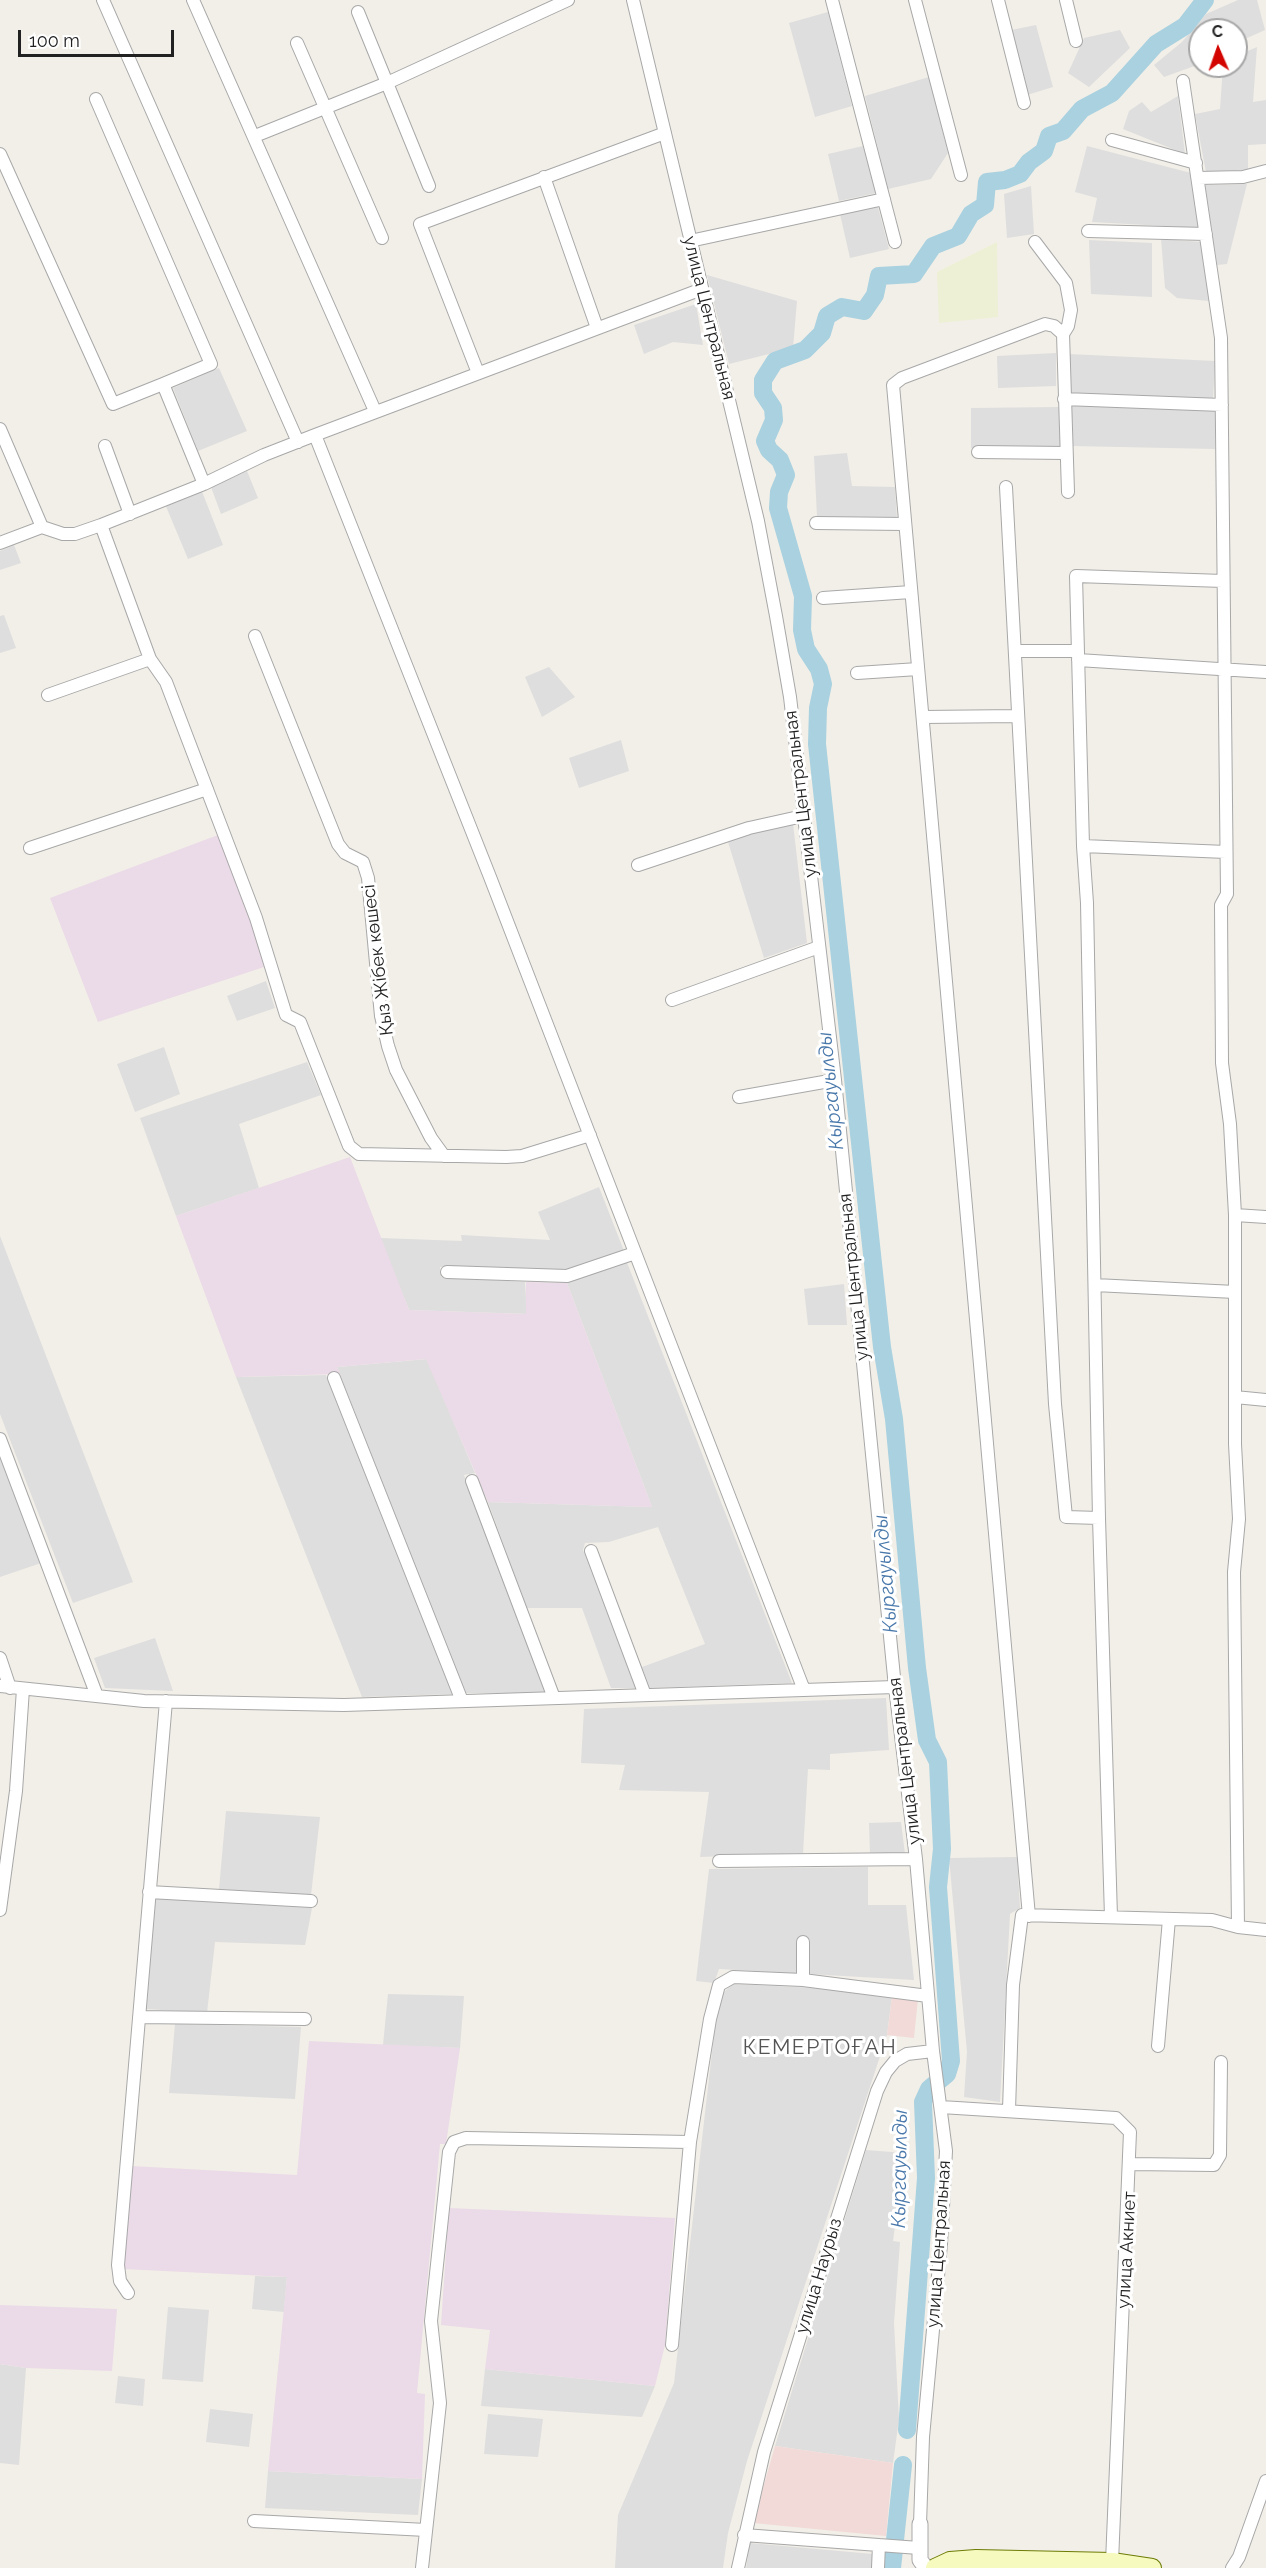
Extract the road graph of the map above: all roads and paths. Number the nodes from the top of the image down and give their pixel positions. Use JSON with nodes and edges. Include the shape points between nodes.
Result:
{"nodes":[{"id":1,"x":103,"y":0,"type":"edge"},
{"id":2,"x":193,"y":0,"type":"edge"},
{"id":3,"x":568,"y":0,"type":"edge"},
{"id":4,"x":633,"y":0,"type":"edge"},
{"id":5,"x":832,"y":0,"type":"edge"},
{"id":6,"x":915,"y":0,"type":"edge"},
{"id":7,"x":998,"y":0,"type":"edge"},
{"id":8,"x":1066,"y":0,"type":"edge"},
{"id":9,"x":358,"y":12,"type":"dead end"},
{"id":10,"x":1076,"y":41,"type":"dead end"},
{"id":11,"x":297,"y":43,"type":"dead end"},
{"id":12,"x":1183,"y":81,"type":"dead end"},
{"id":13,"x":387,"y":83,"type":"junction"},
{"id":14,"x":96,"y":99,"type":"dead end"},
{"id":15,"x":1024,"y":103,"type":"dead end"},
{"id":16,"x":327,"y":108,"type":"junction"},
{"id":17,"x":665,"y":133,"type":"junction"},
{"id":18,"x":255,"y":136,"type":"junction"},
{"id":19,"x":1112,"y":140,"type":"dead end"},
{"id":20,"x":0,"y":154,"type":"edge"},
{"id":21,"x":1196,"y":163,"type":"junction"},
{"id":22,"x":1266,"y":171,"type":"edge"},
{"id":23,"x":961,"y":175,"type":"dead end"},
{"id":24,"x":544,"y":177,"type":"junction"},
{"id":25,"x":1198,"y":178,"type":"junction"},
{"id":26,"x":429,"y":186,"type":"dead end"},
{"id":27,"x":884,"y":199,"type":"junction"},
{"id":28,"x":1088,"y":231,"type":"dead end"},
{"id":29,"x":1206,"y":234,"type":"junction"},
{"id":30,"x":382,"y":238,"type":"dead end"},
{"id":31,"x":690,"y":241,"type":"junction"},
{"id":32,"x":895,"y":242,"type":"dead end"},
{"id":33,"x":1035,"y":242,"type":"dead end"},
{"id":34,"x":702,"y":289,"type":"junction"},
{"id":35,"x":597,"y":328,"type":"junction"},
{"id":36,"x":1063,"y":334,"type":"junction"},
{"id":37,"x":478,"y":373,"type":"junction"},
{"id":38,"x":163,"y":384,"type":"junction"},
{"id":39,"x":1064,"y":399,"type":"junction"},
{"id":40,"x":1222,"y":405,"type":"junction"},
{"id":41,"x":375,"y":411,"type":"junction"},
{"id":42,"x":0,"y":429,"type":"edge"},
{"id":43,"x":315,"y":435,"type":"junction"},
{"id":44,"x":298,"y":441,"type":"junction"},
{"id":45,"x":105,"y":446,"type":"dead end"},
{"id":46,"x":978,"y":452,"type":"dead end"},
{"id":47,"x":1066,"y":453,"type":"junction"},
{"id":48,"x":204,"y":484,"type":"junction"},
{"id":49,"x":1006,"y":487,"type":"dead end"},
{"id":50,"x":1068,"y":492,"type":"dead end"},
{"id":51,"x":130,"y":514,"type":"junction"},
{"id":52,"x":816,"y":524,"type":"dead end"},
{"id":53,"x":905,"y":524,"type":"junction"},
{"id":54,"x":101,"y":525,"type":"junction"},
{"id":55,"x":42,"y":527,"type":"junction"},
{"id":56,"x":0,"y":543,"type":"edge"},
{"id":57,"x":1223,"y":581,"type":"junction"},
{"id":58,"x":911,"y":592,"type":"junction"},
{"id":59,"x":824,"y":598,"type":"dead end"},
{"id":60,"x":255,"y":636,"type":"dead end"},
{"id":61,"x":1015,"y":651,"type":"junction"},
{"id":62,"x":1078,"y":656,"type":"junction"},
{"id":63,"x":150,"y":659,"type":"junction"},
{"id":64,"x":918,"y":669,"type":"junction"},
{"id":65,"x":1224,"y":670,"type":"junction"},
{"id":66,"x":1266,"y":672,"type":"edge"},
{"id":67,"x":857,"y":673,"type":"dead end"},
{"id":68,"x":48,"y":695,"type":"dead end"},
{"id":69,"x":1018,"y":716,"type":"junction"},
{"id":70,"x":922,"y":717,"type":"junction"},
{"id":71,"x":207,"y":789,"type":"junction"},
{"id":72,"x":803,"y":816,"type":"junction"},
{"id":73,"x":1083,"y":846,"type":"junction"},
{"id":74,"x":30,"y":848,"type":"dead end"},
{"id":75,"x":1226,"y":852,"type":"junction"},
{"id":76,"x":638,"y":865,"type":"dead end"},
{"id":77,"x":819,"y":946,"type":"junction"},
{"id":78,"x":672,"y":1000,"type":"dead end"},
{"id":79,"x":835,"y":1080,"type":"junction"},
{"id":80,"x":739,"y":1098,"type":"dead end"},
{"id":81,"x":590,"y":1135,"type":"junction"},
{"id":82,"x":444,"y":1156,"type":"junction"},
{"id":83,"x":1236,"y":1215,"type":"junction"},
{"id":84,"x":1266,"y":1217,"type":"edge"},
{"id":85,"x":635,"y":1253,"type":"junction"},
{"id":86,"x":447,"y":1272,"type":"dead end"},
{"id":87,"x":1095,"y":1285,"type":"junction"},
{"id":88,"x":1236,"y":1292,"type":"junction"},
{"id":89,"x":334,"y":1378,"type":"dead end"},
{"id":90,"x":1235,"y":1397,"type":"junction"},
{"id":91,"x":1266,"y":1400,"type":"edge"},
{"id":92,"x":0,"y":1438,"type":"edge"},
{"id":93,"x":472,"y":1481,"type":"dead end"},
{"id":94,"x":1099,"y":1518,"type":"junction"},
{"id":95,"x":591,"y":1551,"type":"dead end"},
{"id":96,"x":0,"y":1658,"type":"edge"},
{"id":97,"x":895,"y":1687,"type":"junction"},
{"id":98,"x":11,"y":1688,"type":"edge"},
{"id":99,"x":804,"y":1690,"type":"junction"},
{"id":100,"x":645,"y":1695,"type":"junction"},
{"id":101,"x":97,"y":1696,"type":"junction"},
{"id":102,"x":554,"y":1698,"type":"junction"},
{"id":103,"x":166,"y":1701,"type":"junction"},
{"id":104,"x":462,"y":1701,"type":"junction"},
{"id":105,"x":916,"y":1859,"type":"junction"},
{"id":106,"x":719,"y":1862,"type":"dead end"},
{"id":107,"x":149,"y":1892,"type":"junction"},
{"id":108,"x":311,"y":1901,"type":"dead end"},
{"id":109,"x":0,"y":1910,"type":"edge"},
{"id":110,"x":1029,"y":1916,"type":"junction"},
{"id":111,"x":1111,"y":1917,"type":"junction"},
{"id":112,"x":1169,"y":1919,"type":"junction"},
{"id":113,"x":1238,"y":1927,"type":"junction"},
{"id":114,"x":1266,"y":1930,"type":"edge"},
{"id":115,"x":802,"y":1942,"type":"dead end"},
{"id":116,"x":803,"y":1980,"type":"junction"},
{"id":117,"x":928,"y":1996,"type":"junction"},
{"id":118,"x":139,"y":2018,"type":"junction"},
{"id":119,"x":305,"y":2019,"type":"dead end"},
{"id":120,"x":1158,"y":2046,"type":"dead end"},
{"id":121,"x":933,"y":2051,"type":"junction"},
{"id":122,"x":1221,"y":2062,"type":"dead end"},
{"id":123,"x":940,"y":2100,"type":"junction"},
{"id":124,"x":1009,"y":2110,"type":"junction"},
{"id":125,"x":690,"y":2142,"type":"junction"},
{"id":126,"x":1130,"y":2164,"type":"junction"},
{"id":127,"x":128,"y":2293,"type":"dead end"},
{"id":128,"x":672,"y":2345,"type":"dead end"},
{"id":129,"x":1266,"y":2481,"type":"edge"},
{"id":130,"x":254,"y":2521,"type":"dead end"},
{"id":131,"x":920,"y":2524,"type":"joint"},
{"id":132,"x":426,"y":2530,"type":"junction"},
{"id":133,"x":744,"y":2535,"type":"junction"},
{"id":134,"x":888,"y":2546,"type":"junction"},
{"id":135,"x":919,"y":2548,"type":"junction"},
{"id":136,"x":1112,"y":2562,"type":"junction"},
{"id":137,"x":1043,"y":2564,"type":"edge"},
{"id":138,"x":422,"y":2568,"type":"edge"},
{"id":139,"x":738,"y":2568,"type":"edge"},
{"id":140,"x":878,"y":2568,"type":"edge"},
{"id":141,"x":926,"y":2568,"type":"edge"},
{"id":142,"x":935,"y":2568,"type":"edge"},
{"id":143,"x":1152,"y":2568,"type":"edge"},
{"id":144,"x":1232,"y":2568,"type":"edge"}],
"edges":[{"from":1,"to":44,"type":"street"},
{"from":2,"to":18,"type":"street"},
{"from":3,"to":13,"type":"street"},
{"from":4,"to":17,"type":"street","name":"улица Центральная"},
{"from":5,"to":27,"type":"street"},
{"from":6,"to":23,"type":"street"},
{"from":7,"to":15,"type":"street"},
{"from":8,"to":10,"type":"street"},
{"from":9,"to":13,"type":"street"},
{"from":11,"to":16,"type":"street"},
{"from":12,"to":21,"type":"street"},
{"from":13,"to":16,"type":"street"},
{"from":13,"to":26,"type":"street"},
{"from":14,"to":38,"type":"street","via":[[211,364]]},
{"from":16,"to":18,"type":"street"},
{"from":16,"to":30,"type":"street"},
{"from":17,"to":24,"type":"street"},
{"from":17,"to":31,"type":"street","name":"улица Центральная"},
{"from":18,"to":41,"type":"street"},
{"from":19,"to":21,"type":"street"},
{"from":20,"to":38,"type":"street","via":[[112,404]]},
{"from":21,"to":25,"type":"street"},
{"from":22,"to":25,"type":"street","via":[[1243,177]]},
{"from":24,"to":35,"type":"street"},
{"from":24,"to":37,"type":"street","via":[[420,224]]},
{"from":25,"to":29,"type":"street"},
{"from":27,"to":31,"type":"street"},
{"from":27,"to":32,"type":"street"},
{"from":28,"to":29,"type":"street"},
{"from":29,"to":40,"type":"street","via":[[1221,338]]},
{"from":31,"to":34,"type":"street","name":"улица Центральная"},
{"from":33,"to":36,"type":"street","via":[[1066,283],[1071,310]]},
{"from":34,"to":35,"type":"street"},
{"from":34,"to":72,"type":"street","name":"улица Центральная","via":[[758,521],[790,697]]},
{"from":35,"to":37,"type":"street"},
{"from":36,"to":39,"type":"street"},
{"from":36,"to":53,"type":"street","via":[[1045,324],[902,378],[893,385]]},
{"from":37,"to":41,"type":"street"},
{"from":38,"to":48,"type":"street"},
{"from":39,"to":40,"type":"street"},
{"from":39,"to":47,"type":"street"},
{"from":40,"to":57,"type":"street"},
{"from":41,"to":43,"type":"street"},
{"from":42,"to":55,"type":"street"},
{"from":43,"to":44,"type":"street"},
{"from":43,"to":81,"type":"street"},
{"from":44,"to":48,"type":"street"},
{"from":45,"to":51,"type":"street"},
{"from":46,"to":47,"type":"street"},
{"from":47,"to":50,"type":"street"},
{"from":48,"to":51,"type":"street"},
{"from":49,"to":61,"type":"street"},
{"from":51,"to":54,"type":"street"},
{"from":52,"to":53,"type":"street"},
{"from":53,"to":58,"type":"street"},
{"from":54,"to":55,"type":"street","via":[[75,534]]},
{"from":54,"to":63,"type":"street"},
{"from":55,"to":56,"type":"street"},
{"from":57,"to":62,"type":"street","via":[[1076,576]]},
{"from":57,"to":65,"type":"street"},
{"from":58,"to":59,"type":"street"},
{"from":58,"to":64,"type":"street"},
{"from":60,"to":82,"type":"street","name":"Қыз Жібек көшесі","via":[[338,844],[345,853],[363,862],[369,878],[381,1016],[388,1046],[396,1070]]},
{"from":61,"to":62,"type":"street"},
{"from":61,"to":69,"type":"street"},
{"from":62,"to":65,"type":"street"},
{"from":62,"to":73,"type":"street"},
{"from":63,"to":68,"type":"street"},
{"from":63,"to":71,"type":"street","via":[[166,682]]},
{"from":64,"to":67,"type":"street"},
{"from":64,"to":70,"type":"street"},
{"from":65,"to":66,"type":"street"},
{"from":65,"to":75,"type":"street"},
{"from":69,"to":70,"type":"street"},
{"from":69,"to":94,"type":"street","via":[[1055,1393],[1066,1517]]},
{"from":70,"to":110,"type":"street"},
{"from":71,"to":74,"type":"street"},
{"from":71,"to":82,"type":"street","via":[[256,918],[286,1015],[300,1022],[350,1146],[359,1154]]},
{"from":72,"to":76,"type":"street","via":[[749,828]]},
{"from":72,"to":77,"type":"street","name":"улица Центральная"},
{"from":73,"to":75,"type":"street"},
{"from":73,"to":87,"type":"street","via":[[1088,903]]},
{"from":75,"to":83,"type":"street","via":[[1227,894],[1221,905],[1222,1063]]},
{"from":77,"to":78,"type":"street"},
{"from":77,"to":79,"type":"street","name":"улица Центральная"},
{"from":79,"to":80,"type":"street"},
{"from":79,"to":97,"type":"street","name":"улица Центральная"},
{"from":81,"to":82,"type":"street","via":[[522,1155]]},
{"from":81,"to":85,"type":"street"},
{"from":83,"to":84,"type":"street"},
{"from":83,"to":88,"type":"street"},
{"from":85,"to":86,"type":"street","via":[[567,1276]]},
{"from":85,"to":99,"type":"street"},
{"from":87,"to":88,"type":"street"},
{"from":87,"to":94,"type":"street"},
{"from":88,"to":90,"type":"street"},
{"from":89,"to":104,"type":"street"},
{"from":90,"to":91,"type":"street"},
{"from":90,"to":113,"type":"street","via":[[1239,1519],[1234,1572]]},
{"from":92,"to":101,"type":"street"},
{"from":93,"to":102,"type":"street"},
{"from":94,"to":111,"type":"street"},
{"from":95,"to":100,"type":"street"},
{"from":96,"to":98,"type":"street"},
{"from":97,"to":99,"type":"street"},
{"from":97,"to":105,"type":"street","name":"улица Центральная"},
{"from":98,"to":101,"type":"street"},
{"from":98,"to":109,"type":"street","via":[[16,1791]]},
{"from":99,"to":100,"type":"street"},
{"from":100,"to":102,"type":"street"},
{"from":101,"to":103,"type":"street"},
{"from":102,"to":104,"type":"street"},
{"from":103,"to":104,"type":"street","via":[[344,1705]]},
{"from":103,"to":107,"type":"street"},
{"from":105,"to":106,"type":"street"},
{"from":105,"to":117,"type":"street","name":"улица Центральная"},
{"from":107,"to":108,"type":"street"},
{"from":107,"to":118,"type":"street"},
{"from":110,"to":111,"type":"street"},
{"from":110,"to":124,"type":"street","via":[[1022,1916],[1013,1985]]},
{"from":111,"to":112,"type":"street"},
{"from":112,"to":113,"type":"street","via":[[1212,1920]]},
{"from":112,"to":120,"type":"street"},
{"from":113,"to":114,"type":"street"},
{"from":115,"to":116,"type":"street"},
{"from":116,"to":117,"type":"street"},
{"from":116,"to":125,"type":"street","via":[[734,1977],[719,1985]]},
{"from":117,"to":121,"type":"street","name":"улица Центральная"},
{"from":118,"to":119,"type":"street"},
{"from":118,"to":127,"type":"street","via":[[118,2265],[120,2281]]},
{"from":121,"to":123,"type":"street","name":"улица Центральная"},
{"from":121,"to":133,"type":"street","name":"улица Наурыз","via":[[907,2054],[895,2061],[877,2091],[764,2452]]},
{"from":122,"to":126,"type":"street","via":[[1220,2155],[1214,2165]]},
{"from":123,"to":124,"type":"street","name":"улица Акниет"},
{"from":123,"to":131,"type":"street","name":"улица Центральная","via":[[945,2175],[923,2437]]},
{"from":124,"to":126,"type":"street","name":"улица Акниет","via":[[1116,2118],[1130,2132]]},
{"from":125,"to":128,"type":"street"},
{"from":125,"to":132,"type":"street","via":[[466,2138],[454,2142],[431,2321],[440,2403]]},
{"from":126,"to":136,"type":"street","name":"улица Акниет"},
{"from":129,"to":144,"type":"street"},
{"from":130,"to":132,"type":"street"},
{"from":131,"to":135,"type":"street","name":"улица Центральная"},
{"from":132,"to":138,"type":"street"},
{"from":133,"to":134,"type":"street"},
{"from":133,"to":139,"type":"street","name":"улица Наурыз"},
{"from":134,"to":135,"type":"street"},
{"from":134,"to":140,"type":"street"},
{"from":135,"to":141,"type":"street","name":"улица Центральная","via":[[920,2560]]},
{"from":136,"to":137,"type":"main road"},
{"from":136,"to":143,"type":"main road"},
{"from":137,"to":142,"type":"main road","via":[[976,2559],[950,2561]]}]}
